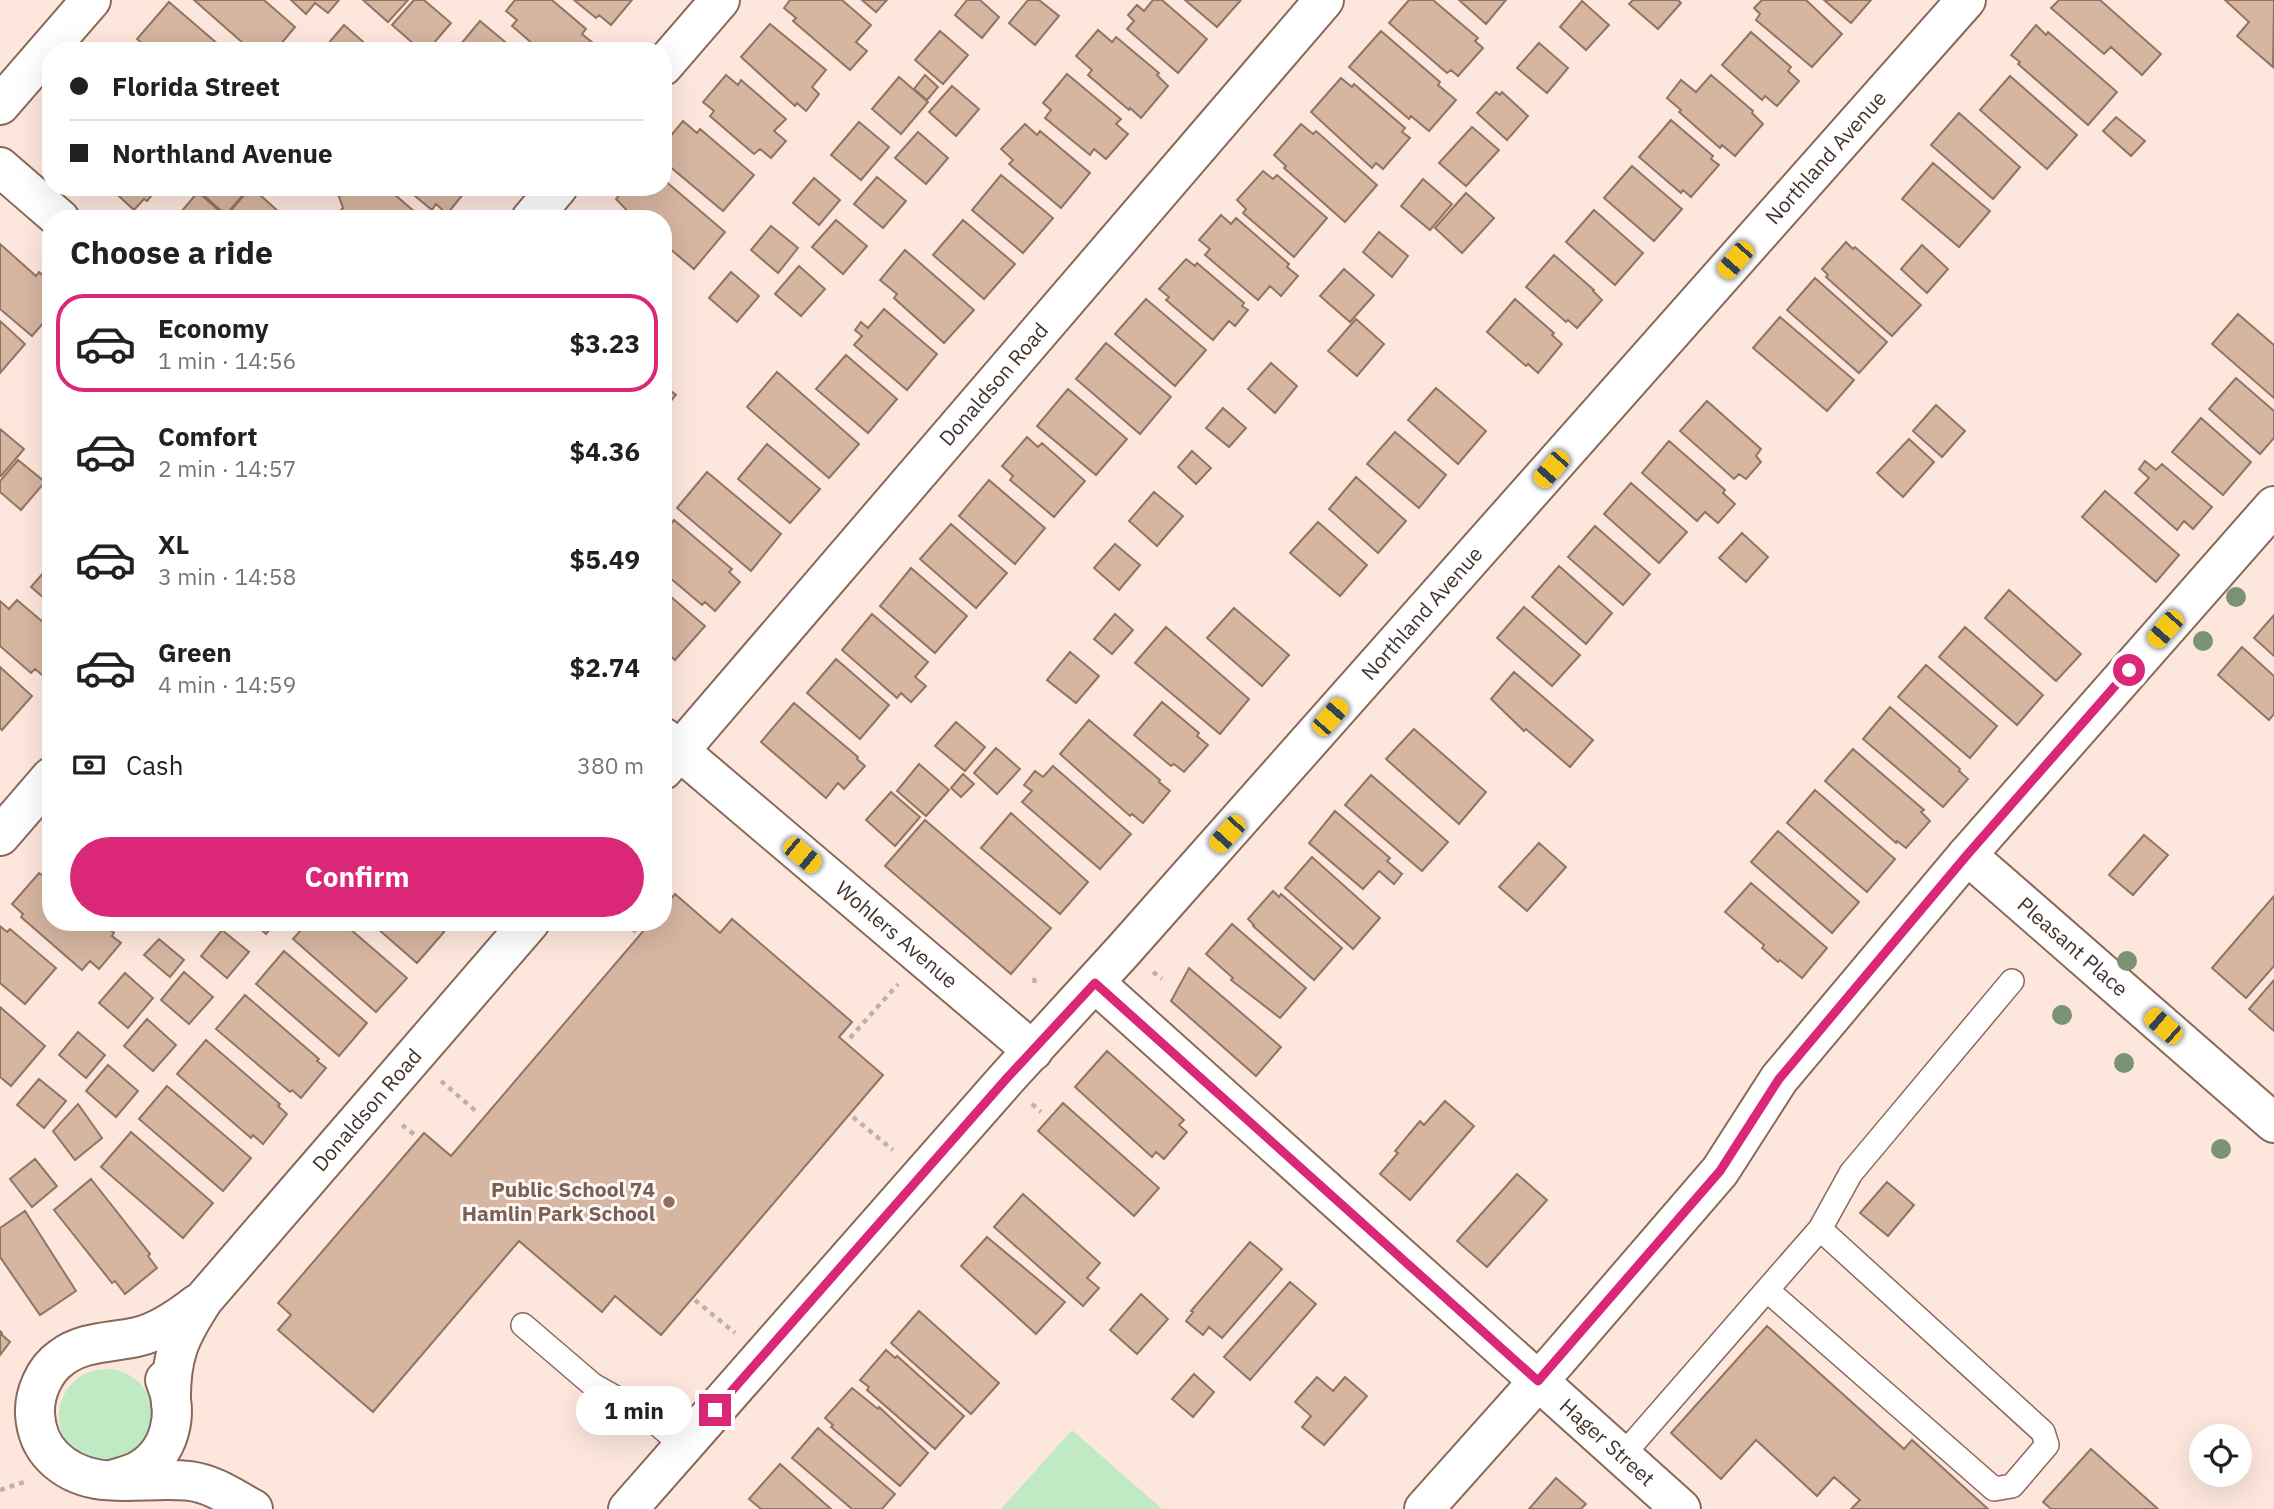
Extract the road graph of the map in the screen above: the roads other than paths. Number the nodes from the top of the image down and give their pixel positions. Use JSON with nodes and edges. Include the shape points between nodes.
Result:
{"nodes":[{"id":1,"x":90,"y":0,"type":"edge"},
{"id":2,"x":720,"y":0,"type":"edge"},
{"id":3,"x":1324,"y":0,"type":"edge"},
{"id":4,"x":1966,"y":0,"type":"edge"},
{"id":5,"x":54,"y":42,"type":"edge"},
{"id":6,"x":42,"y":56,"type":"edge"},
{"id":7,"x":672,"y":56,"type":"edge"},
{"id":8,"x":0,"y":105,"type":"edge"},
{"id":9,"x":0,"y":167,"type":"edge"},
{"id":10,"x":550,"y":196,"type":"edge"},
{"id":11,"x":50,"y":210,"type":"edge"},
{"id":12,"x":539,"y":210,"type":"edge"},
{"id":13,"x":2274,"y":506,"type":"edge"},
{"id":14,"x":672,"y":750,"type":"edge"},
{"id":15,"x":672,"y":755,"type":"edge"},
{"id":16,"x":42,"y":787,"type":"edge"},
{"id":17,"x":0,"y":836,"type":"edge"},
{"id":18,"x":1967,"y":855,"type":"junction"},
{"id":19,"x":522,"y":931,"type":"edge"},
{"id":20,"x":2012,"y":982,"type":"dead end"},
{"id":21,"x":1095,"y":983,"type":"junction"},
{"id":22,"x":1033,"y":1051,"type":"junction"},
{"id":23,"x":2274,"y":1123,"type":"edge"},
{"id":24,"x":1820,"y":1230,"type":"junction"},
{"id":25,"x":1767,"y":1290,"type":"junction"},
{"id":26,"x":204,"y":1299,"type":"junction"},
{"id":27,"x":523,"y":1325,"type":"dead end"},
{"id":28,"x":91,"y":1344,"type":"junction"},
{"id":29,"x":1538,"y":1381,"type":"junction"},
{"id":30,"x":172,"y":1408,"type":"junction"},
{"id":31,"x":683,"y":1446,"type":"junction"},
{"id":32,"x":1622,"y":1456,"type":"junction"},
{"id":33,"x":95,"y":1480,"type":"junction"},
{"id":34,"x":238,"y":1500,"type":"edge"},
{"id":35,"x":628,"y":1509,"type":"edge"},
{"id":36,"x":1424,"y":1509,"type":"edge"},
{"id":37,"x":1681,"y":1509,"type":"edge"}],
"edges":[{"from":1,"to":5,"type":"street"},
{"from":2,"to":7,"type":"street"},
{"from":3,"to":14,"type":"street","name":"Donaldson Road"},
{"from":4,"to":21,"type":"street","name":"Northland Avenue"},
{"from":6,"to":8,"type":"street"},
{"from":9,"to":11,"type":"street"},
{"from":10,"to":12,"type":"street"},
{"from":13,"to":18,"type":"street"},
{"from":15,"to":22,"type":"street","name":"Wohlers Avenue"},
{"from":16,"to":17,"type":"street"},
{"from":18,"to":23,"type":"street","name":"Pleasant Place"},
{"from":18,"to":29,"type":"street","via":[[1779,1079],[1720,1171]]},
{"from":19,"to":26,"type":"street","name":"Donaldson Road"},
{"from":20,"to":24,"type":"lane","via":[[1851,1173]]},
{"from":21,"to":22,"type":"street","name":"Northland Avenue"},
{"from":21,"to":29,"type":"street","name":"Hager Street"},
{"from":22,"to":31,"type":"street","name":"Northland Avenue"},
{"from":24,"to":25,"type":"lane"},
{"from":24,"to":25,"type":"lane","via":[[2043,1432],[2047,1445],[2012,1486],[1994,1489]]},
{"from":25,"to":32,"type":"lane"},
{"from":26,"to":28,"type":"street","name":"Donaldson Road","via":[[153,1332]]},
{"from":26,"to":30,"type":"street","name":"Donaldson Road","via":[[174,1357]]},
{"from":27,"to":31,"type":"lane","via":[[593,1385],[648,1416]]},
{"from":28,"to":30,"type":"street","via":[[112,1343],[146,1357],[164,1377]]},
{"from":28,"to":33,"type":"street","name":"Donaldson Road","via":[[69,1352],[48,1371],[35,1409],[45,1449],[64,1469]]},
{"from":29,"to":32,"type":"street","name":"Hager Street"},
{"from":29,"to":36,"type":"street"},
{"from":30,"to":33,"type":"street","via":[[170,1430],[156,1456],[136,1472]]},
{"from":30,"to":34,"type":"street","name":"Donaldson Road","via":[[177,1439],[186,1458]]},
{"from":31,"to":35,"type":"street","name":"Northland Avenue"},
{"from":32,"to":37,"type":"street","name":"Hager Street"},
{"from":33,"to":34,"type":"street","name":"Donaldson Road","via":[[190,1481]]}]}
